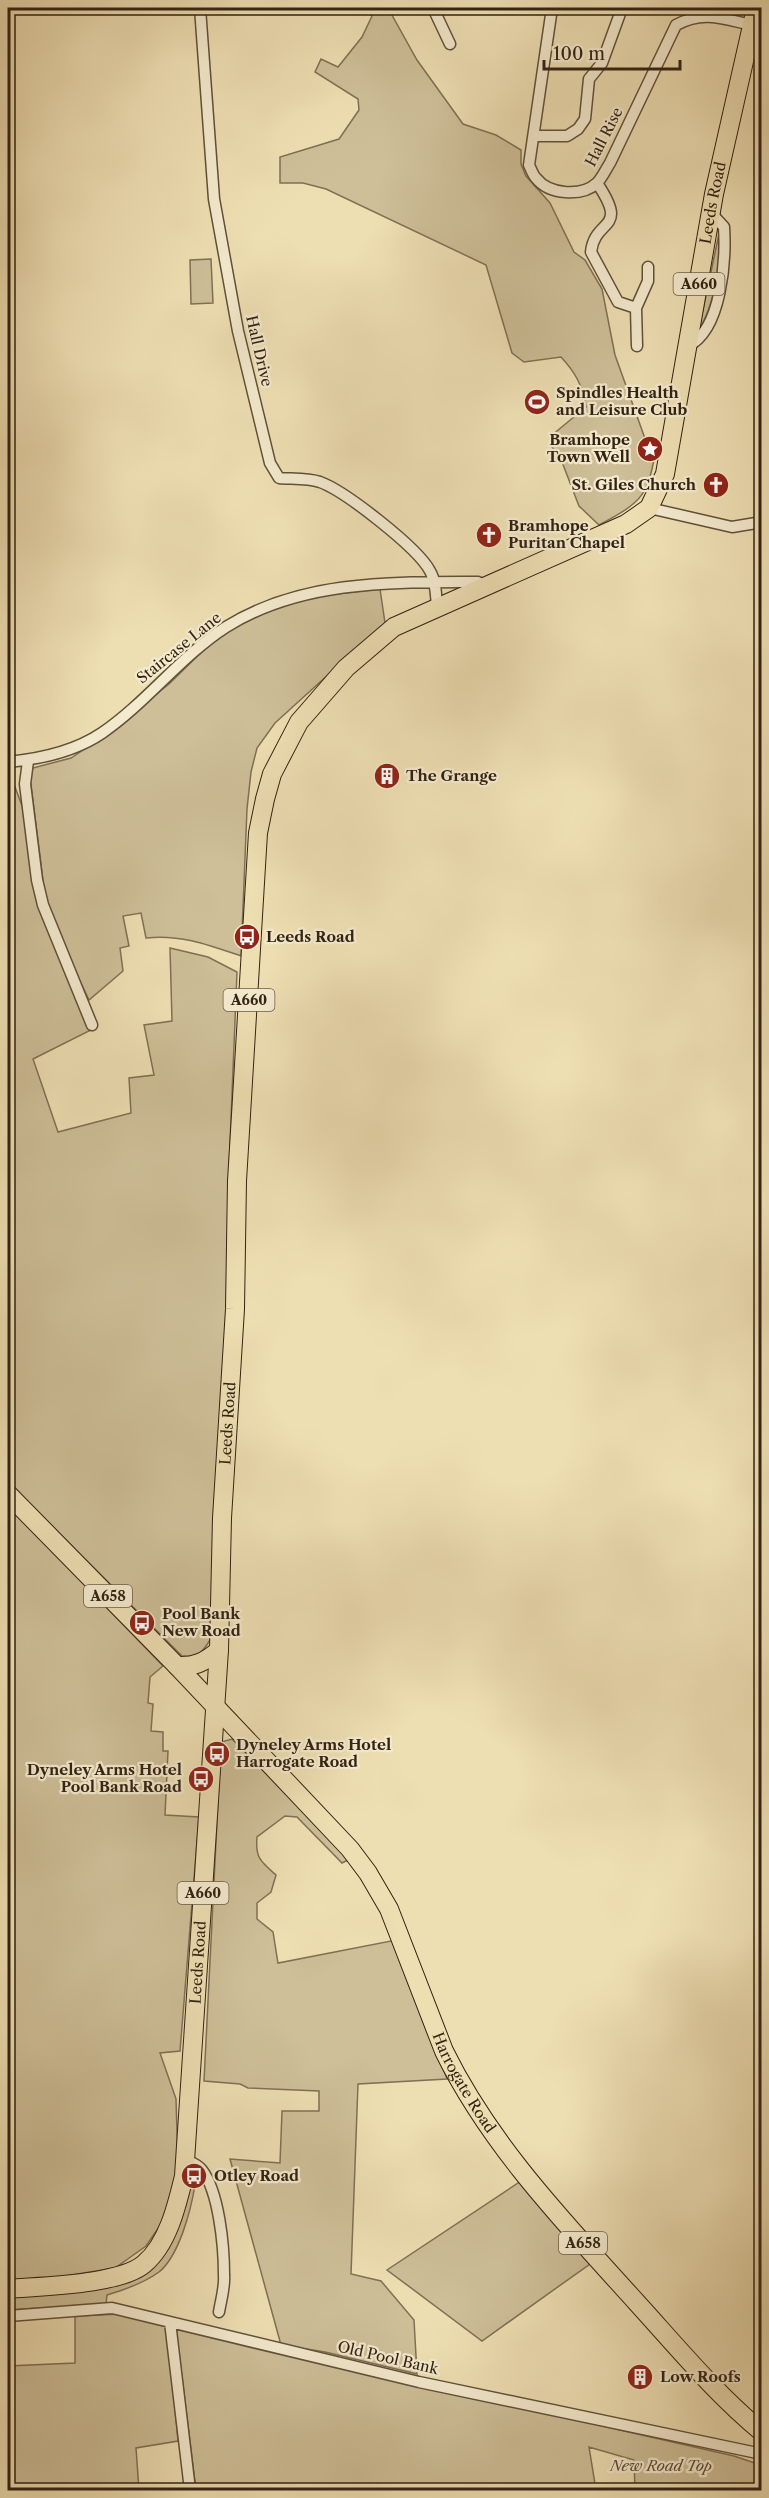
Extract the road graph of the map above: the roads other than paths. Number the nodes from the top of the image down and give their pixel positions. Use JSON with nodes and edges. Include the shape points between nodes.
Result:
{"nodes":[{"id":1,"x":200,"y":8,"type":"edge"},
{"id":2,"x":433,"y":8,"type":"edge"},
{"id":3,"x":552,"y":8,"type":"edge"},
{"id":4,"x":622,"y":8,"type":"edge"},
{"id":5,"x":754,"y":16,"type":"edge"},
{"id":6,"x":450,"y":44,"type":"dead end"},
{"id":7,"x":534,"y":136,"type":"junction"},
{"id":8,"x":597,"y":183,"type":"junction"},
{"id":9,"x":648,"y":267,"type":"dead end"},
{"id":10,"x":636,"y":308,"type":"junction"},
{"id":11,"x":637,"y":346,"type":"dead end"},
{"id":12,"x":649,"y":508,"type":"junction"},
{"id":13,"x":762,"y":522,"type":"edge"},
{"id":14,"x":434,"y":582,"type":"junction"},
{"id":15,"x":484,"y":586,"type":"junction"},
{"id":16,"x":437,"y":607,"type":"junction"},
{"id":17,"x":28,"y":761,"type":"junction"},
{"id":18,"x":8,"y":762,"type":"edge"},
{"id":19,"x":92,"y":1025,"type":"dead end"},
{"id":20,"x":8,"y":1494,"type":"edge"},
{"id":21,"x":219,"y":1650,"type":"junction"},
{"id":22,"x":177,"y":1666,"type":"junction"},
{"id":23,"x":214,"y":1705,"type":"junction"},
{"id":24,"x":186,"y":2160,"type":"junction"},
{"id":25,"x":8,"y":2289,"type":"edge"},
{"id":26,"x":219,"y":2312,"type":"dead end"},
{"id":27,"x":8,"y":2316,"type":"edge"},
{"id":28,"x":170,"y":2322,"type":"junction"},
{"id":29,"x":762,"y":2432,"type":"edge"},
{"id":30,"x":762,"y":2454,"type":"edge"},
{"id":31,"x":190,"y":2490,"type":"edge"}],
"edges":[{"from":1,"to":14,"type":"street","name":"Hall Drive","via":[[214,199],[238,331],[270,463],[279,478],[320,482],[361,507],[422,558]]},
{"from":2,"to":6,"type":"street"},
{"from":3,"to":7,"type":"street","name":"Hall Rise"},
{"from":4,"to":7,"type":"street","via":[[602,63],[589,80],[585,119],[567,136]]},
{"from":5,"to":8,"type":"street","name":"Hall Rise","via":[[705,15],[676,25]]},
{"from":5,"to":12,"type":"highway","name":"Leeds Road","number":"A660","via":[[711,213],[665,474]]},
{"from":7,"to":8,"type":"street","name":"Hall Rise","via":[[529,165],[542,183],[559,191],[578,192]]},
{"from":8,"to":10,"type":"street","via":[[608,199],[611,216],[609,224],[594,239],[591,252],[618,302]]},
{"from":9,"to":10,"type":"street","via":[[648,280]]},
{"from":10,"to":11,"type":"street"},
{"from":12,"to":13,"type":"street","via":[[732,527]]},
{"from":12,"to":15,"type":"highway","name":"Leeds Road","number":"A660","via":[[626,524]]},
{"from":14,"to":15,"type":"street","name":"Staircase Lane","via":[[477,582]]},
{"from":14,"to":16,"type":"street","name":"Hall Drive"},
{"from":14,"to":17,"type":"street","name":"Staircase Lane","via":[[367,583],[295,597],[258,612],[226,627],[102,733],[70,749]]},
{"from":15,"to":16,"type":"highway","name":"Leeds Road","number":"A660"},
{"from":16,"to":21,"type":"highway","name":"Leeds Road","number":"A660","via":[[394,627],[346,668],[312,705],[272,774],[258,833],[237,1181]]},
{"from":17,"to":18,"type":"street","name":"Staircase Lane"},
{"from":17,"to":19,"type":"street","via":[[25,784],[43,905]]},
{"from":20,"to":22,"type":"highway","number":"A658"},
{"from":21,"to":22,"type":"highway","via":[[201,1664]]},
{"from":21,"to":23,"type":"highway","name":"Leeds Road","number":"A660"},
{"from":22,"to":23,"type":"highway","number":"A658"},
{"from":23,"to":24,"type":"highway","name":"Leeds Road","number":"A660"},
{"from":23,"to":29,"type":"highway","name":"Harrogate Road","number":"A658","via":[[328,1822],[372,1879],[389,1909],[454,2071],[512,2158],[703,2376]]},
{"from":24,"to":25,"type":"highway","name":"Leeds Road","number":"A660","via":[[179,2199],[145,2263],[116,2277]]},
{"from":24,"to":26,"type":"street","via":[[200,2167],[215,2205],[225,2277]]},
{"from":27,"to":28,"type":"street","name":"Old Pool Bank","via":[[112,2308]]},
{"from":28,"to":30,"type":"street","name":"Old Pool Bank","via":[[419,2382]]},
{"from":28,"to":31,"type":"street"}]}
